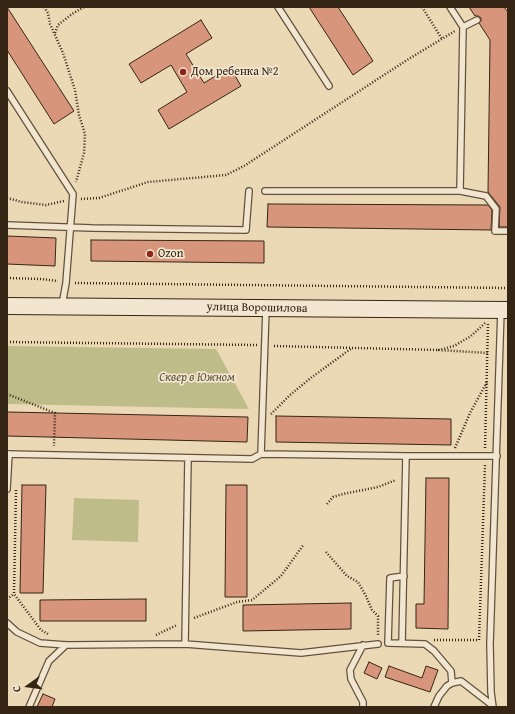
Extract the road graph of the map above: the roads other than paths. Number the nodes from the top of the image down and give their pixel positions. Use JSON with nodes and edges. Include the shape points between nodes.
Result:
{"nodes":[{"id":1,"x":278,"y":7,"type":"edge"},
{"id":2,"x":450,"y":7,"type":"edge"},
{"id":3,"x":477,"y":20,"type":"dead end"},
{"id":4,"x":463,"y":27,"type":"junction"},
{"id":5,"x":329,"y":86,"type":"dead end"},
{"id":6,"x":7,"y":91,"type":"edge"},
{"id":7,"x":249,"y":191,"type":"dead end"},
{"id":8,"x":265,"y":191,"type":"dead end"},
{"id":9,"x":460,"y":191,"type":"junction"},
{"id":10,"x":7,"y":225,"type":"edge"},
{"id":11,"x":71,"y":228,"type":"junction"},
{"id":12,"x":508,"y":231,"type":"edge"},
{"id":13,"x":62,"y":305,"type":"junction"},
{"id":14,"x":7,"y":306,"type":"edge"},
{"id":15,"x":266,"y":309,"type":"junction"},
{"id":16,"x":504,"y":310,"type":"edge"},
{"id":17,"x":8,"y":454,"type":"edge"},
{"id":18,"x":261,"y":454,"type":"junction"},
{"id":19,"x":406,"y":456,"type":"junction"},
{"id":20,"x":497,"y":456,"type":"junction"},
{"id":21,"x":188,"y":458,"type":"junction"},
{"id":22,"x":7,"y":489,"type":"edge"},
{"id":23,"x":404,"y":576,"type":"junction"},
{"id":24,"x":7,"y":623,"type":"edge"},
{"id":25,"x":402,"y":643,"type":"junction"},
{"id":26,"x":185,"y":644,"type":"junction"},
{"id":27,"x":378,"y":644,"type":"road end"},
{"id":28,"x":66,"y":645,"type":"junction"},
{"id":29,"x":363,"y":645,"type":"junction"},
{"id":30,"x":451,"y":671,"type":"junction"},
{"id":31,"x":461,"y":681,"type":"junction"},
{"id":32,"x":452,"y":683,"type":"junction"},
{"id":33,"x":493,"y":706,"type":"edge"},
{"id":34,"x":29,"y":707,"type":"edge"},
{"id":35,"x":363,"y":707,"type":"edge"},
{"id":36,"x":434,"y":707,"type":"edge"}],
"edges":[{"from":1,"to":5,"type":"lane"},
{"from":2,"to":4,"type":"lane"},
{"from":3,"to":4,"type":"lane"},
{"from":4,"to":9,"type":"lane"},
{"from":6,"to":11,"type":"lane","via":[[73,196]]},
{"from":7,"to":11,"type":"lane","via":[[246,230]]},
{"from":8,"to":9,"type":"lane"},
{"from":9,"to":12,"type":"lane","via":[[486,196],[496,209],[495,231]]},
{"from":10,"to":11,"type":"lane"},
{"from":11,"to":13,"type":"lane"},
{"from":13,"to":14,"type":"main road","name":"улица Ворошилова"},
{"from":13,"to":15,"type":"main road","name":"улица Ворошилова"},
{"from":15,"to":16,"type":"main road","name":"улица Ворошилова"},
{"from":15,"to":18,"type":"lane"},
{"from":16,"to":20,"type":"lane"},
{"from":17,"to":21,"type":"lane"},
{"from":17,"to":22,"type":"lane"},
{"from":18,"to":19,"type":"lane"},
{"from":18,"to":21,"type":"lane","via":[[252,459]]},
{"from":19,"to":20,"type":"lane"},
{"from":19,"to":23,"type":"lane"},
{"from":20,"to":33,"type":"lane","via":[[490,644]]},
{"from":21,"to":26,"type":"lane"},
{"from":23,"to":25,"type":"lane"},
{"from":23,"to":25,"type":"lane","via":[[390,578],[388,643]]},
{"from":24,"to":28,"type":"lane","via":[[17,632],[40,643]]},
{"from":25,"to":30,"type":"lane","via":[[425,644]]},
{"from":26,"to":28,"type":"lane"},
{"from":26,"to":29,"type":"lane","via":[[301,653]]},
{"from":27,"to":29,"type":"lane"},
{"from":28,"to":34,"type":"lane","via":[[49,661]]},
{"from":29,"to":35,"type":"lane","via":[[350,670],[351,679]]},
{"from":30,"to":31,"type":"lane"},
{"from":30,"to":32,"type":"lane"},
{"from":31,"to":32,"type":"lane"},
{"from":31,"to":33,"type":"lane"},
{"from":32,"to":36,"type":"lane","via":[[439,696]]}]}
